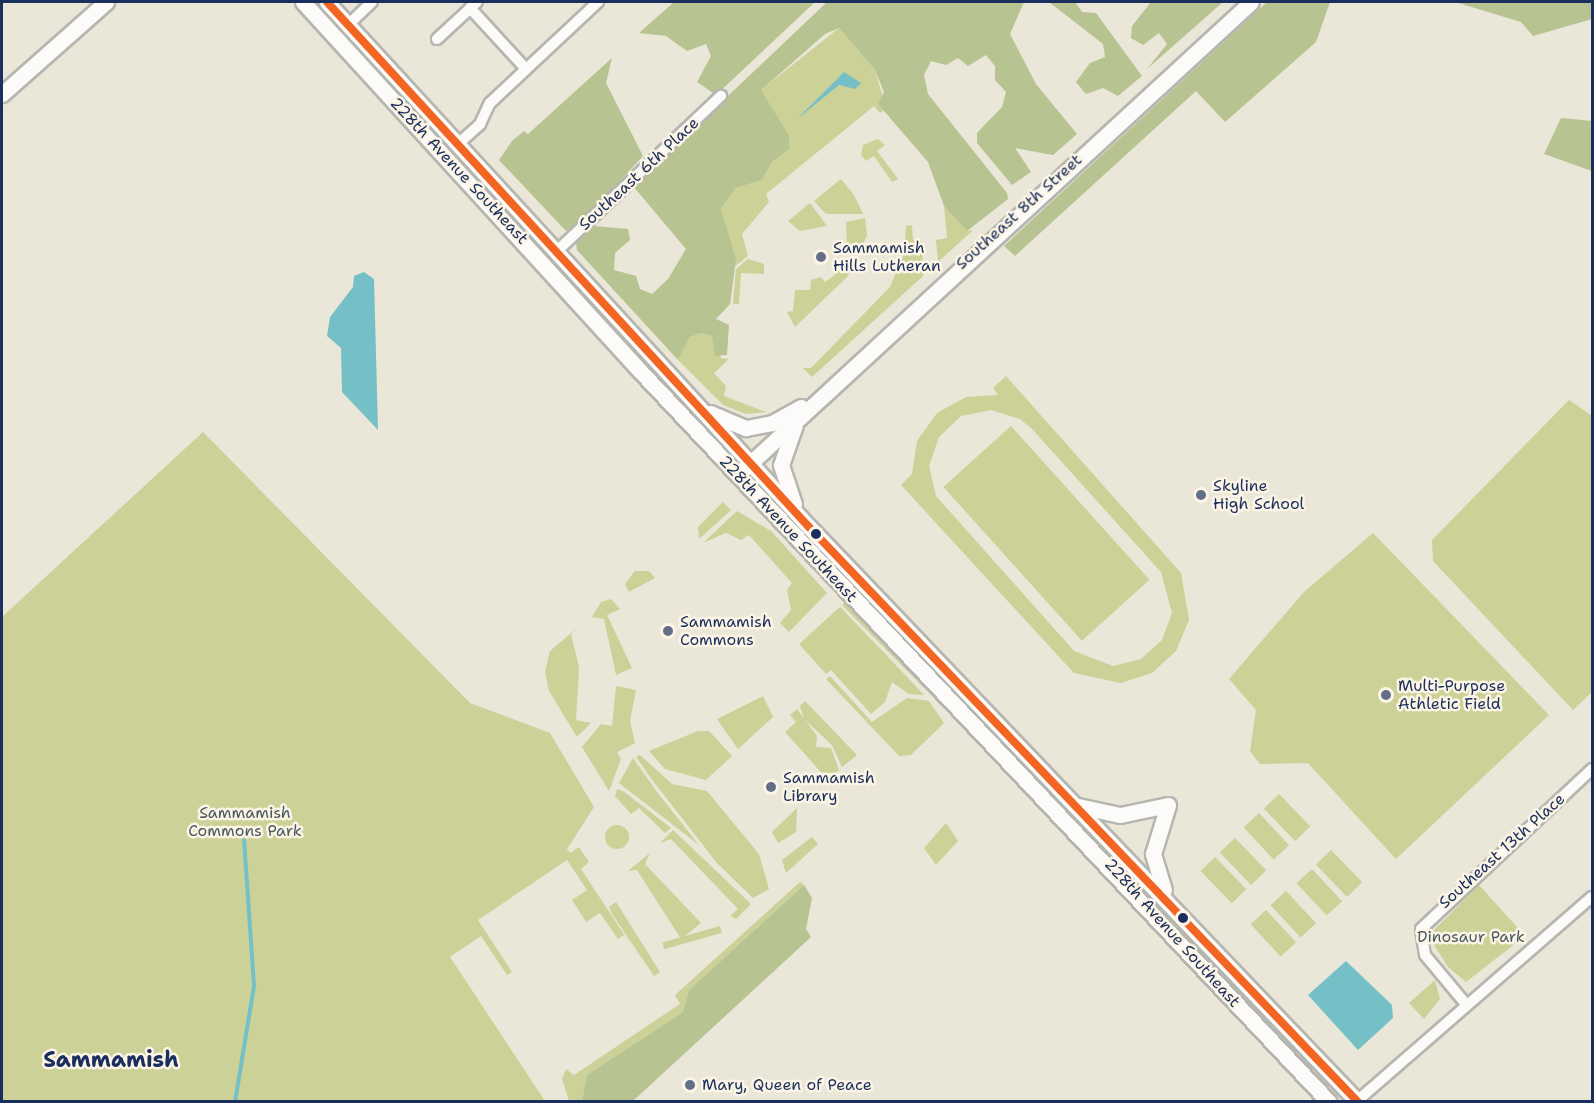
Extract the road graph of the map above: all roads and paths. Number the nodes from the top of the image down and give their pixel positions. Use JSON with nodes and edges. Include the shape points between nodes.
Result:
{"nodes":[{"id":1,"x":106,"y":2,"type":"edge"},
{"id":2,"x":303,"y":2,"type":"edge"},
{"id":3,"x":327,"y":2,"type":"edge"},
{"id":4,"x":372,"y":2,"type":"edge"},
{"id":5,"x":598,"y":2,"type":"edge"},
{"id":6,"x":1251,"y":2,"type":"edge"},
{"id":7,"x":474,"y":5,"type":"edge"},
{"id":8,"x":348,"y":25,"type":"junction"},
{"id":9,"x":437,"y":39,"type":"dead end"},
{"id":10,"x":526,"y":69,"type":"junction"},
{"id":11,"x":2,"y":94,"type":"edge"},
{"id":12,"x":721,"y":96,"type":"dead end"},
{"id":13,"x":458,"y":144,"type":"junction"},
{"id":14,"x":556,"y":251,"type":"junction"},
{"id":15,"x":821,"y":395,"type":"junction"},
{"id":16,"x":695,"y":404,"type":"junction"},
{"id":17,"x":797,"y":418,"type":"junction"},
{"id":18,"x":750,"y":463,"type":"junction"},
{"id":19,"x":738,"y":475,"type":"junction"},
{"id":20,"x":809,"y":526,"type":"junction"},
{"id":21,"x":1593,"y":769,"type":"edge"},
{"id":22,"x":1078,"y":806,"type":"junction"},
{"id":23,"x":1593,"y":897,"type":"edge"},
{"id":24,"x":1171,"y":904,"type":"junction"},
{"id":25,"x":1465,"y":1003,"type":"junction"},
{"id":26,"x":1294,"y":1036,"type":"junction"},
{"id":27,"x":1329,"y":1101,"type":"edge"},
{"id":28,"x":1340,"y":1101,"type":"edge"},
{"id":29,"x":1357,"y":1101,"type":"edge"}],
"edges":[{"from":1,"to":11,"type":"main road"},
{"from":2,"to":19,"type":"main road","name":"228th Avenue Southeast"},
{"from":3,"to":8,"type":"main road","name":"228th Avenue Southeast"},
{"from":4,"to":8,"type":"street"},
{"from":5,"to":10,"type":"street"},
{"from":6,"to":15,"type":"main road","name":"Southeast 8th Street"},
{"from":7,"to":9,"type":"street"},
{"from":7,"to":10,"type":"street"},
{"from":8,"to":13,"type":"main road","name":"228th Avenue Southeast"},
{"from":10,"to":13,"type":"street"},
{"from":12,"to":14,"type":"street","name":"Southeast 6th Place"},
{"from":13,"to":14,"type":"main road","name":"228th Avenue Southeast"},
{"from":14,"to":16,"type":"main road","name":"228th Avenue Southeast"},
{"from":15,"to":16,"type":"main road","via":[[779,420],[752,428],[727,423]]},
{"from":15,"to":17,"type":"main road","name":"Southeast 8th Street"},
{"from":16,"to":18,"type":"main road","name":"228th Avenue Southeast"},
{"from":17,"to":18,"type":"main road","name":"Southeast 8th Street"},
{"from":17,"to":20,"type":"main road","via":[[782,471]]},
{"from":18,"to":19,"type":"main road","name":"Southeast 8th Street"},
{"from":18,"to":20,"type":"main road","name":"228th Avenue Southeast"},
{"from":19,"to":27,"type":"main road","name":"228th Avenue Southeast"},
{"from":20,"to":22,"type":"main road","name":"228th Avenue Southeast"},
{"from":21,"to":25,"type":"street","name":"Southeast 13th Place","via":[[1425,921],[1419,938],[1425,955]]},
{"from":22,"to":24,"type":"main road","name":"228th Avenue Southeast"},
{"from":22,"to":24,"type":"main road","via":[[1120,815],[1168,805],[1153,854]]},
{"from":23,"to":25,"type":"street"},
{"from":24,"to":26,"type":"main road","name":"228th Avenue Southeast"},
{"from":25,"to":29,"type":"street"},
{"from":26,"to":28,"type":"main road","via":[[1303,1060]]},
{"from":26,"to":29,"type":"main road","name":"228th Avenue Southeast"}]}
